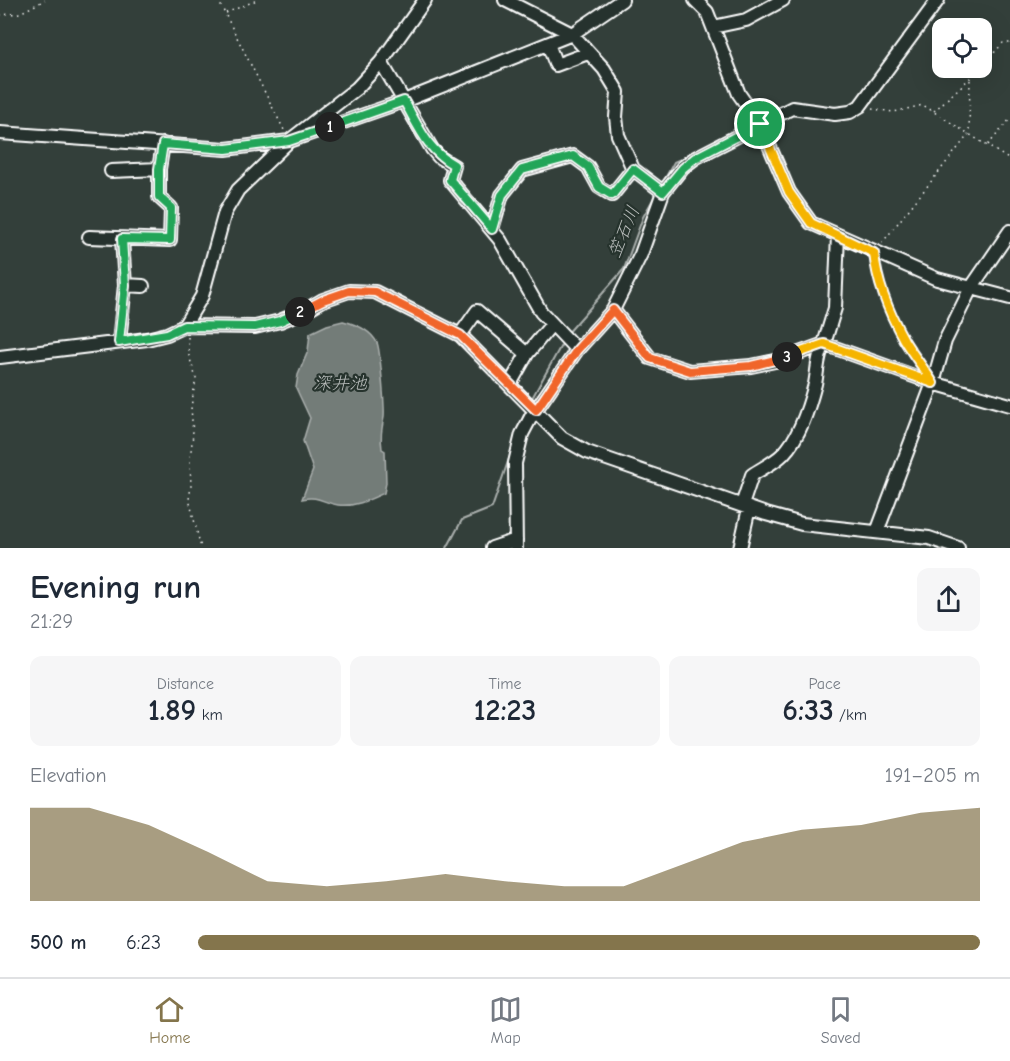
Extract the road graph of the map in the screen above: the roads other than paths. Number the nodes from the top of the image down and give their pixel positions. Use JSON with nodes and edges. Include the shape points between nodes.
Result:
{"nodes":[{"id":1,"x":425,"y":0,"type":"edge"},
{"id":2,"x":505,"y":0,"type":"edge"},
{"id":3,"x":622,"y":0,"type":"edge"},
{"id":4,"x":695,"y":0,"type":"edge"},
{"id":5,"x":783,"y":0,"type":"edge"},
{"id":6,"x":938,"y":0,"type":"edge"},
{"id":7,"x":713,"y":27,"type":"junction"},
{"id":8,"x":572,"y":34,"type":"junction"},
{"id":9,"x":548,"y":44,"type":"junction"},
{"id":10,"x":588,"y":53,"type":"junction"},
{"id":11,"x":381,"y":62,"type":"junction"},
{"id":12,"x":404,"y":101,"type":"junction"},
{"id":13,"x":760,"y":124,"type":"junction"},
{"id":14,"x":0,"y":133,"type":"edge"},
{"id":15,"x":289,"y":141,"type":"junction"},
{"id":16,"x":163,"y":144,"type":"junction"},
{"id":17,"x":159,"y":169,"type":"junction"},
{"id":18,"x":633,"y":169,"type":"junction"},
{"id":19,"x":111,"y":171,"type":"dead end"},
{"id":20,"x":663,"y":192,"type":"junction"},
{"id":21,"x":492,"y":229,"type":"junction"},
{"id":22,"x":1010,"y":231,"type":"edge"},
{"id":23,"x":838,"y":235,"type":"junction"},
{"id":24,"x":89,"y":237,"type":"dead end"},
{"id":25,"x":122,"y":239,"type":"junction"},
{"id":26,"x":125,"y":285,"type":"junction"},
{"id":27,"x":143,"y":286,"type":"dead end"},
{"id":28,"x":971,"y":288,"type":"junction"},
{"id":29,"x":1010,"y":298,"type":"edge"},
{"id":30,"x":613,"y":310,"type":"junction"},
{"id":31,"x":552,"y":324,"type":"junction"},
{"id":32,"x":184,"y":326,"type":"junction"},
{"id":33,"x":460,"y":335,"type":"junction"},
{"id":34,"x":119,"y":342,"type":"junction"},
{"id":35,"x":824,"y":344,"type":"junction"},
{"id":36,"x":577,"y":350,"type":"junction"},
{"id":37,"x":527,"y":354,"type":"junction"},
{"id":38,"x":0,"y":357,"type":"edge"},
{"id":39,"x":933,"y":383,"type":"junction"},
{"id":40,"x":510,"y":384,"type":"junction"},
{"id":41,"x":1010,"y":405,"type":"edge"},
{"id":42,"x":536,"y":410,"type":"junction"},
{"id":43,"x":746,"y":507,"type":"junction"},
{"id":44,"x":877,"y":532,"type":"junction"},
{"id":45,"x":516,"y":544,"type":"edge"},
{"id":46,"x":492,"y":548,"type":"edge"},
{"id":47,"x":740,"y":548,"type":"edge"},
{"id":48,"x":958,"y":548,"type":"edge"}],
"edges":[{"from":1,"to":11,"type":"street"},
{"from":2,"to":8,"type":"street"},
{"from":3,"to":8,"type":"street"},
{"from":4,"to":7,"type":"street","via":[[707,12]]},
{"from":5,"to":7,"type":"street","via":[[746,20]]},
{"from":6,"to":13,"type":"street","via":[[860,106],[835,114],[792,108]]},
{"from":7,"to":13,"type":"street","via":[[739,94]]},
{"from":8,"to":9,"type":"street"},
{"from":8,"to":10,"type":"street"},
{"from":9,"to":10,"type":"street","via":[[556,65]]},
{"from":9,"to":12,"type":"street"},
{"from":10,"to":18,"type":"street","via":[[618,92],[618,135]]},
{"from":11,"to":12,"type":"street"},
{"from":11,"to":15,"type":"street","via":[[357,88]]},
{"from":12,"to":15,"type":"street"},
{"from":12,"to":21,"type":"street","via":[[432,149],[454,165],[450,180]]},
{"from":13,"to":20,"type":"street","via":[[695,158]]},
{"from":13,"to":23,"type":"street","via":[[789,192],[801,210],[811,223]]},
{"from":14,"to":16,"type":"street"},
{"from":15,"to":16,"type":"street","via":[[226,149]]},
{"from":15,"to":32,"type":"street","via":[[238,190],[225,212],[202,296]]},
{"from":16,"to":17,"type":"street"},
{"from":17,"to":19,"type":"street"},
{"from":17,"to":25,"type":"street","via":[[159,197],[171,208],[170,240]]},
{"from":18,"to":20,"type":"street"},
{"from":18,"to":21,"type":"street","via":[[612,195],[599,187],[588,167],[573,156],[522,170],[502,195]]},
{"from":20,"to":30,"type":"street","via":[[641,254]]},
{"from":21,"to":31,"type":"street"},
{"from":22,"to":28,"type":"street"},
{"from":23,"to":28,"type":"street","via":[[937,279]]},
{"from":23,"to":35,"type":"street","via":[[835,308]]},
{"from":24,"to":25,"type":"street"},
{"from":25,"to":26,"type":"street"},
{"from":26,"to":27,"type":"street"},
{"from":26,"to":34,"type":"street"},
{"from":28,"to":29,"type":"street"},
{"from":28,"to":39,"type":"street","via":[[945,341]]},
{"from":30,"to":35,"type":"street","via":[[650,358],[690,371],[751,366]]},
{"from":30,"to":36,"type":"street"},
{"from":31,"to":36,"type":"street"},
{"from":31,"to":37,"type":"street"},
{"from":32,"to":33,"type":"street","via":[[255,327],[280,321],[349,291],[375,292]]},
{"from":32,"to":34,"type":"street","via":[[167,334]]},
{"from":33,"to":37,"type":"street","via":[[477,311]]},
{"from":33,"to":40,"type":"street"},
{"from":34,"to":38,"type":"street"},
{"from":35,"to":39,"type":"street"},
{"from":35,"to":43,"type":"street","via":[[818,354],[814,386],[802,425],[781,456],[752,475]]},
{"from":36,"to":42,"type":"street"},
{"from":37,"to":40,"type":"street"},
{"from":39,"to":41,"type":"street"},
{"from":39,"to":44,"type":"street"},
{"from":40,"to":42,"type":"street"},
{"from":42,"to":43,"type":"street","via":[[562,438],[586,452]]},
{"from":42,"to":45,"type":"street","via":[[522,434],[515,464]]},
{"from":43,"to":44,"type":"street","via":[[802,524]]},
{"from":43,"to":47,"type":"street"},
{"from":44,"to":48,"type":"street","via":[[929,538]]},
{"from":45,"to":46,"type":"street"}]}
